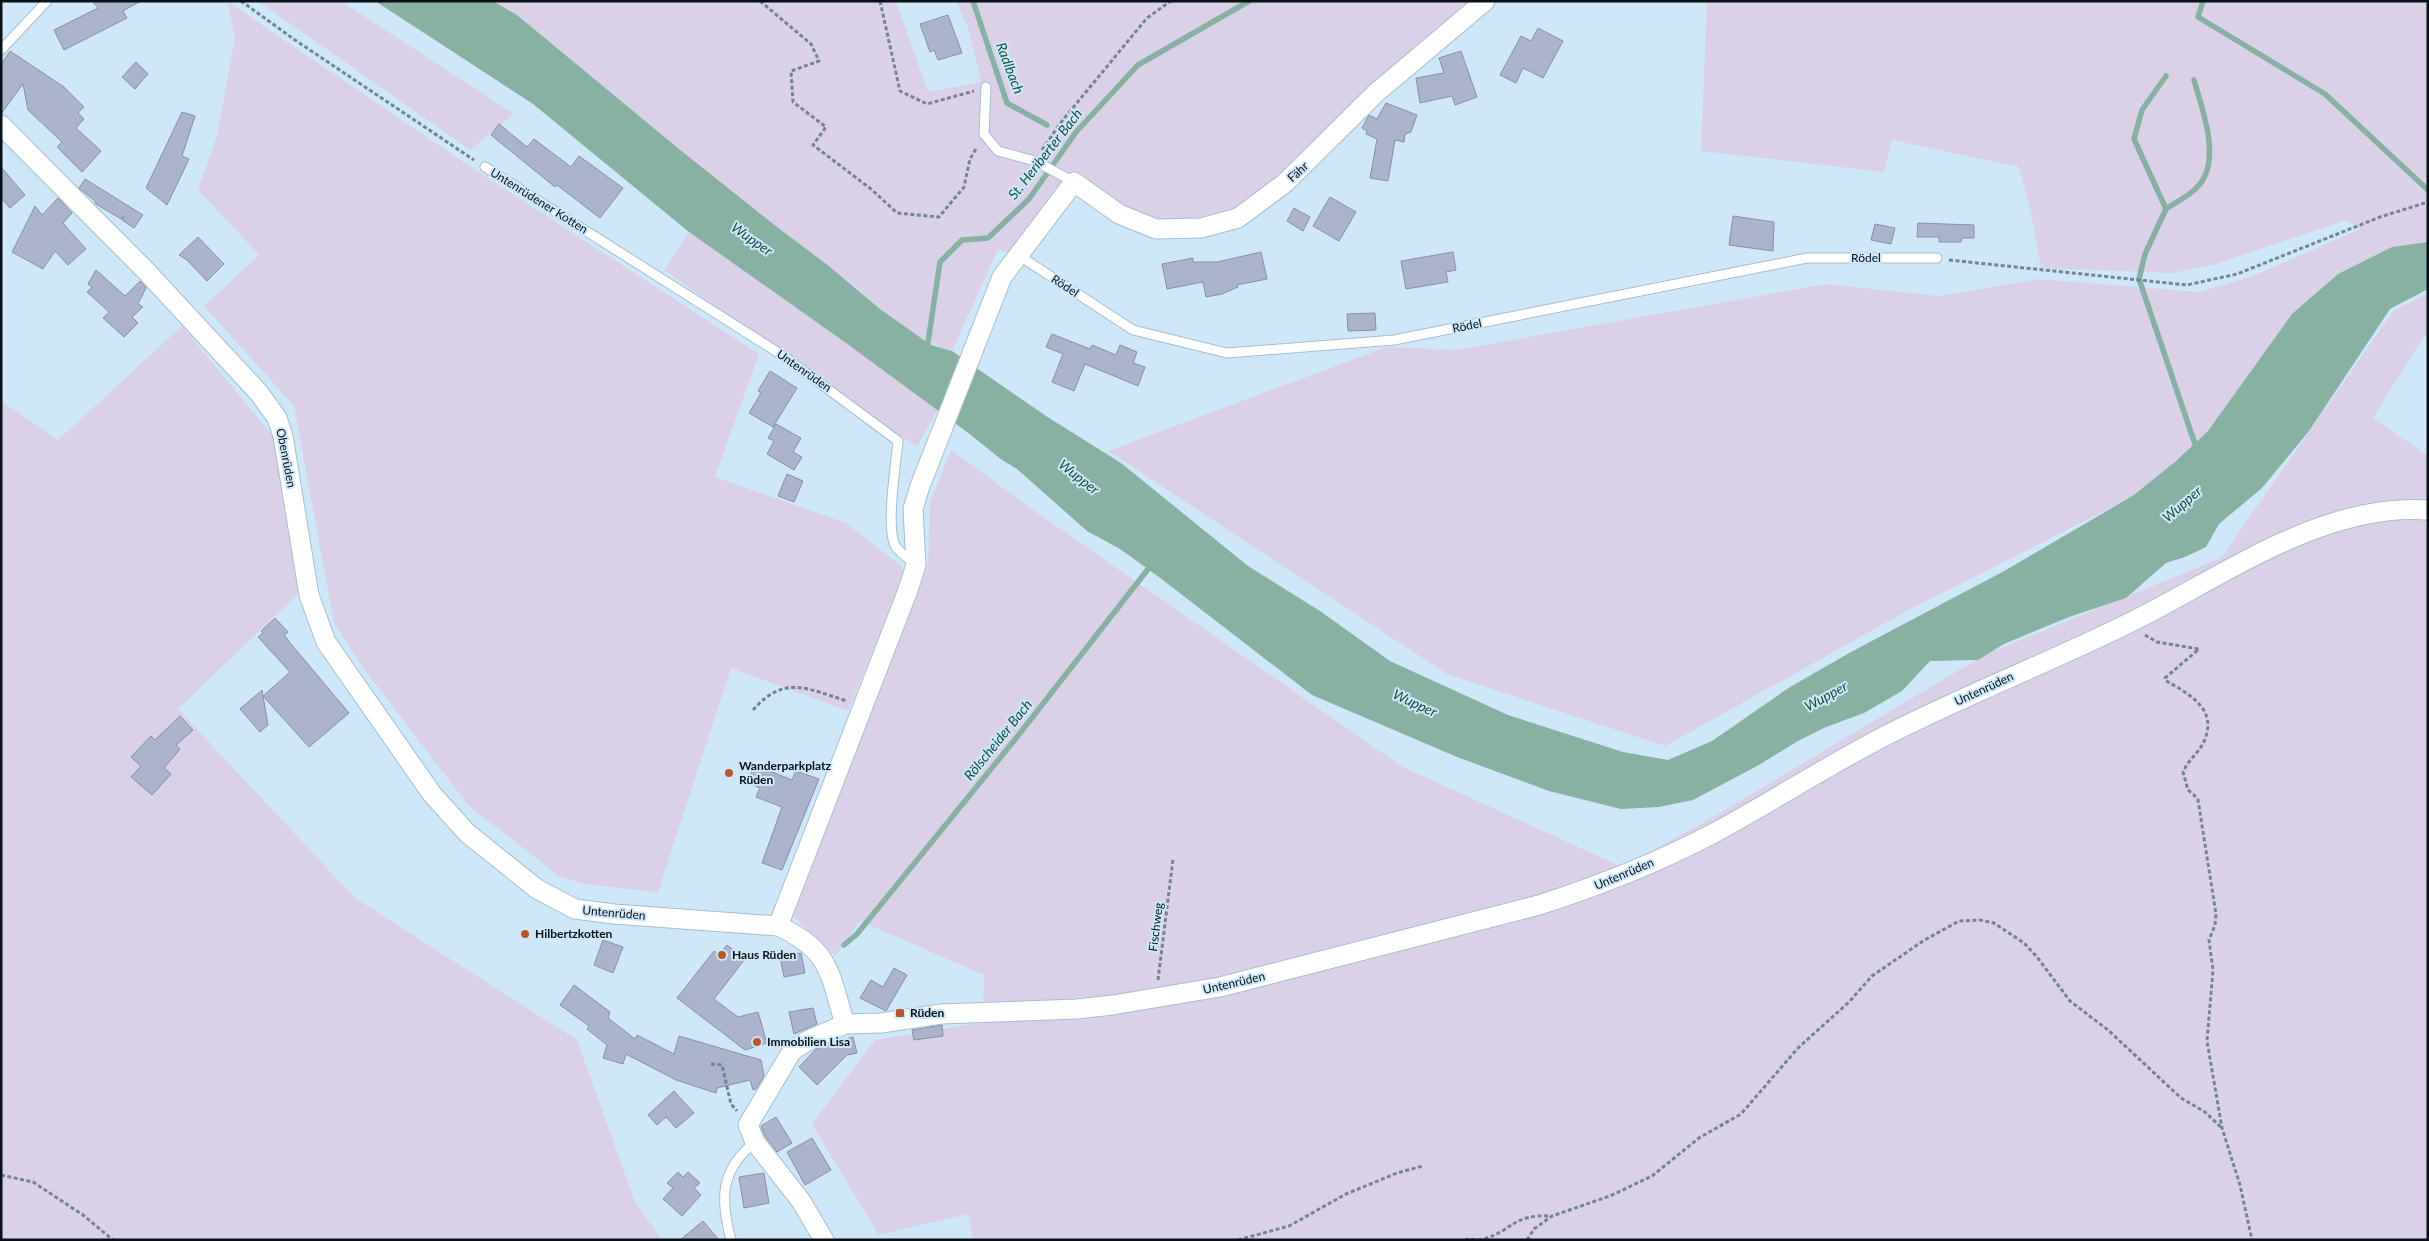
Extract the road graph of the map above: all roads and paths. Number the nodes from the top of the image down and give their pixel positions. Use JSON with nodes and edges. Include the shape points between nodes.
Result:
{"nodes":[{"id":1,"x":47,"y":1,"type":"edge"},
{"id":2,"x":241,"y":1,"type":"edge"},
{"id":3,"x":760,"y":1,"type":"edge"},
{"id":4,"x":880,"y":1,"type":"edge"},
{"id":5,"x":1171,"y":1,"type":"edge"},
{"id":6,"x":1485,"y":1,"type":"edge"},
{"id":7,"x":1,"y":50,"type":"edge"},
{"id":8,"x":986,"y":87,"type":"joint"},
{"id":9,"x":4,"y":132,"type":"edge"},
{"id":10,"x":984,"y":134,"type":"junction"},
{"id":11,"x":1039,"y":163,"type":"junction"},
{"id":12,"x":485,"y":167,"type":"joint"},
{"id":13,"x":1067,"y":178,"type":"junction"},
{"id":14,"x":2428,"y":202,"type":"edge"},
{"id":15,"x":592,"y":235,"type":"joint"},
{"id":16,"x":1018,"y":255,"type":"junction"},
{"id":17,"x":1937,"y":258,"type":"joint"},
{"id":18,"x":2428,"y":510,"type":"edge"},
{"id":19,"x":916,"y":565,"type":"junction"},
{"id":20,"x":2135,"y":620,"type":"junction"},
{"id":21,"x":865,"y":706,"type":"junction"},
{"id":22,"x":753,"y":710,"type":"dead end"},
{"id":23,"x":432,"y":794,"type":"joint"},
{"id":24,"x":1173,"y":859,"type":"dead end"},
{"id":25,"x":778,"y":926,"type":"junction"},
{"id":26,"x":1155,"y":998,"type":"junction"},
{"id":27,"x":845,"y":1024,"type":"junction"},
{"id":28,"x":711,"y":1064,"type":"dead end"},
{"id":29,"x":2222,"y":1128,"type":"junction"},
{"id":30,"x":751,"y":1134,"type":"junction"},
{"id":31,"x":1423,"y":1166,"type":"dead end"},
{"id":32,"x":1,"y":1175,"type":"edge"},
{"id":33,"x":1552,"y":1216,"type":"junction"},
{"id":34,"x":113,"y":1240,"type":"edge"},
{"id":35,"x":731,"y":1240,"type":"edge"},
{"id":36,"x":824,"y":1240,"type":"edge"},
{"id":37,"x":1238,"y":1240,"type":"edge"},
{"id":38,"x":1465,"y":1240,"type":"edge"},
{"id":39,"x":1527,"y":1240,"type":"edge"},
{"id":40,"x":2252,"y":1240,"type":"edge"}],
"edges":[{"from":1,"to":7,"type":"lane"},
{"from":2,"to":12,"type":"path"},
{"from":3,"to":10,"type":"path","via":[[811,44],[819,61],[791,71],[794,102],[826,127],[813,145],[872,190],[896,213],[939,217],[964,187],[970,159]]},
{"from":4,"to":8,"type":"path","via":[[900,91],[927,104]]},
{"from":5,"to":11,"type":"path","via":[[1147,18],[1062,120]]},
{"from":6,"to":13,"type":"street","name":"Fähr","via":[[1376,93],[1285,183],[1238,218],[1201,228],[1156,229],[1119,214]]},
{"from":8,"to":10,"type":"lane"},
{"from":9,"to":23,"type":"street","name":"Obenrüden","via":[[153,279],[274,413],[283,436],[309,595],[318,622],[335,656]]},
{"from":10,"to":11,"type":"lane","name":"Fähr","via":[[998,151]]},
{"from":11,"to":13,"type":"lane","name":"Fähr"},
{"from":12,"to":15,"type":"lane","name":"Untenrüdener Kotten"},
{"from":13,"to":16,"type":"street"},
{"from":14,"to":17,"type":"path","via":[[2380,217],[2237,274],[2187,285]]},
{"from":15,"to":19,"type":"lane","name":"Untenrüden","via":[[805,370],[898,441],[892,530],[896,547]]},
{"from":16,"to":17,"type":"lane","name":"Rödel","via":[[1133,330],[1227,353],[1394,340],[1807,258]]},
{"from":16,"to":19,"type":"street","via":[[1002,277],[985,316],[922,479],[913,509]]},
{"from":18,"to":20,"type":"street","name":"Untenrüden","via":[[2379,510],[2338,520],[2260,555]]},
{"from":19,"to":21,"type":"street"},
{"from":20,"to":26,"type":"street","name":"Untenrüden","via":[[1882,737],[1712,834],[1583,891],[1220,987]]},
{"from":20,"to":29,"type":"path","via":[[2149,639],[2200,649],[2165,678],[2198,702],[2207,715],[2209,726],[2199,752],[2183,772],[2188,790],[2198,800],[2216,914],[2209,940],[2213,970],[2207,1034]]},
{"from":21,"to":22,"type":"path","via":[[794,686],[778,690]]},
{"from":21,"to":25,"type":"street"},
{"from":23,"to":25,"type":"street","name":"Untenrüden","via":[[467,833],[512,870],[551,898],[574,909]]},
{"from":24,"to":26,"type":"path","name":"Fischweg"},
{"from":25,"to":27,"type":"street","name":"Untenrüden","via":[[809,942],[821,955]]},
{"from":26,"to":27,"type":"street","name":"Untenrüden","via":[[1077,1009],[941,1014],[881,1023]]},
{"from":27,"to":30,"type":"street","name":"Untenrüden","via":[[792,1051]]},
{"from":28,"to":30,"type":"path","via":[[722,1065],[731,1104]]},
{"from":29,"to":33,"type":"path","via":[[2205,1112],[2182,1098],[2108,1030],[2070,1001],[2024,943],[1994,923],[1960,921],[1923,941],[1872,976],[1849,1002],[1798,1048],[1740,1114],[1699,1138],[1652,1176],[1610,1196]]},
{"from":29,"to":40,"type":"path","via":[[2240,1185]]},
{"from":30,"to":35,"type":"lane","via":[[734,1163],[723,1196]]},
{"from":30,"to":36,"type":"street","via":[[801,1201]]},
{"from":31,"to":37,"type":"path","via":[[1346,1194],[1289,1226]]},
{"from":32,"to":34,"type":"path","via":[[33,1182],[83,1215]]},
{"from":33,"to":38,"type":"path","via":[[1523,1218],[1487,1238]]},
{"from":33,"to":39,"type":"path","via":[[1534,1229]]}]}
